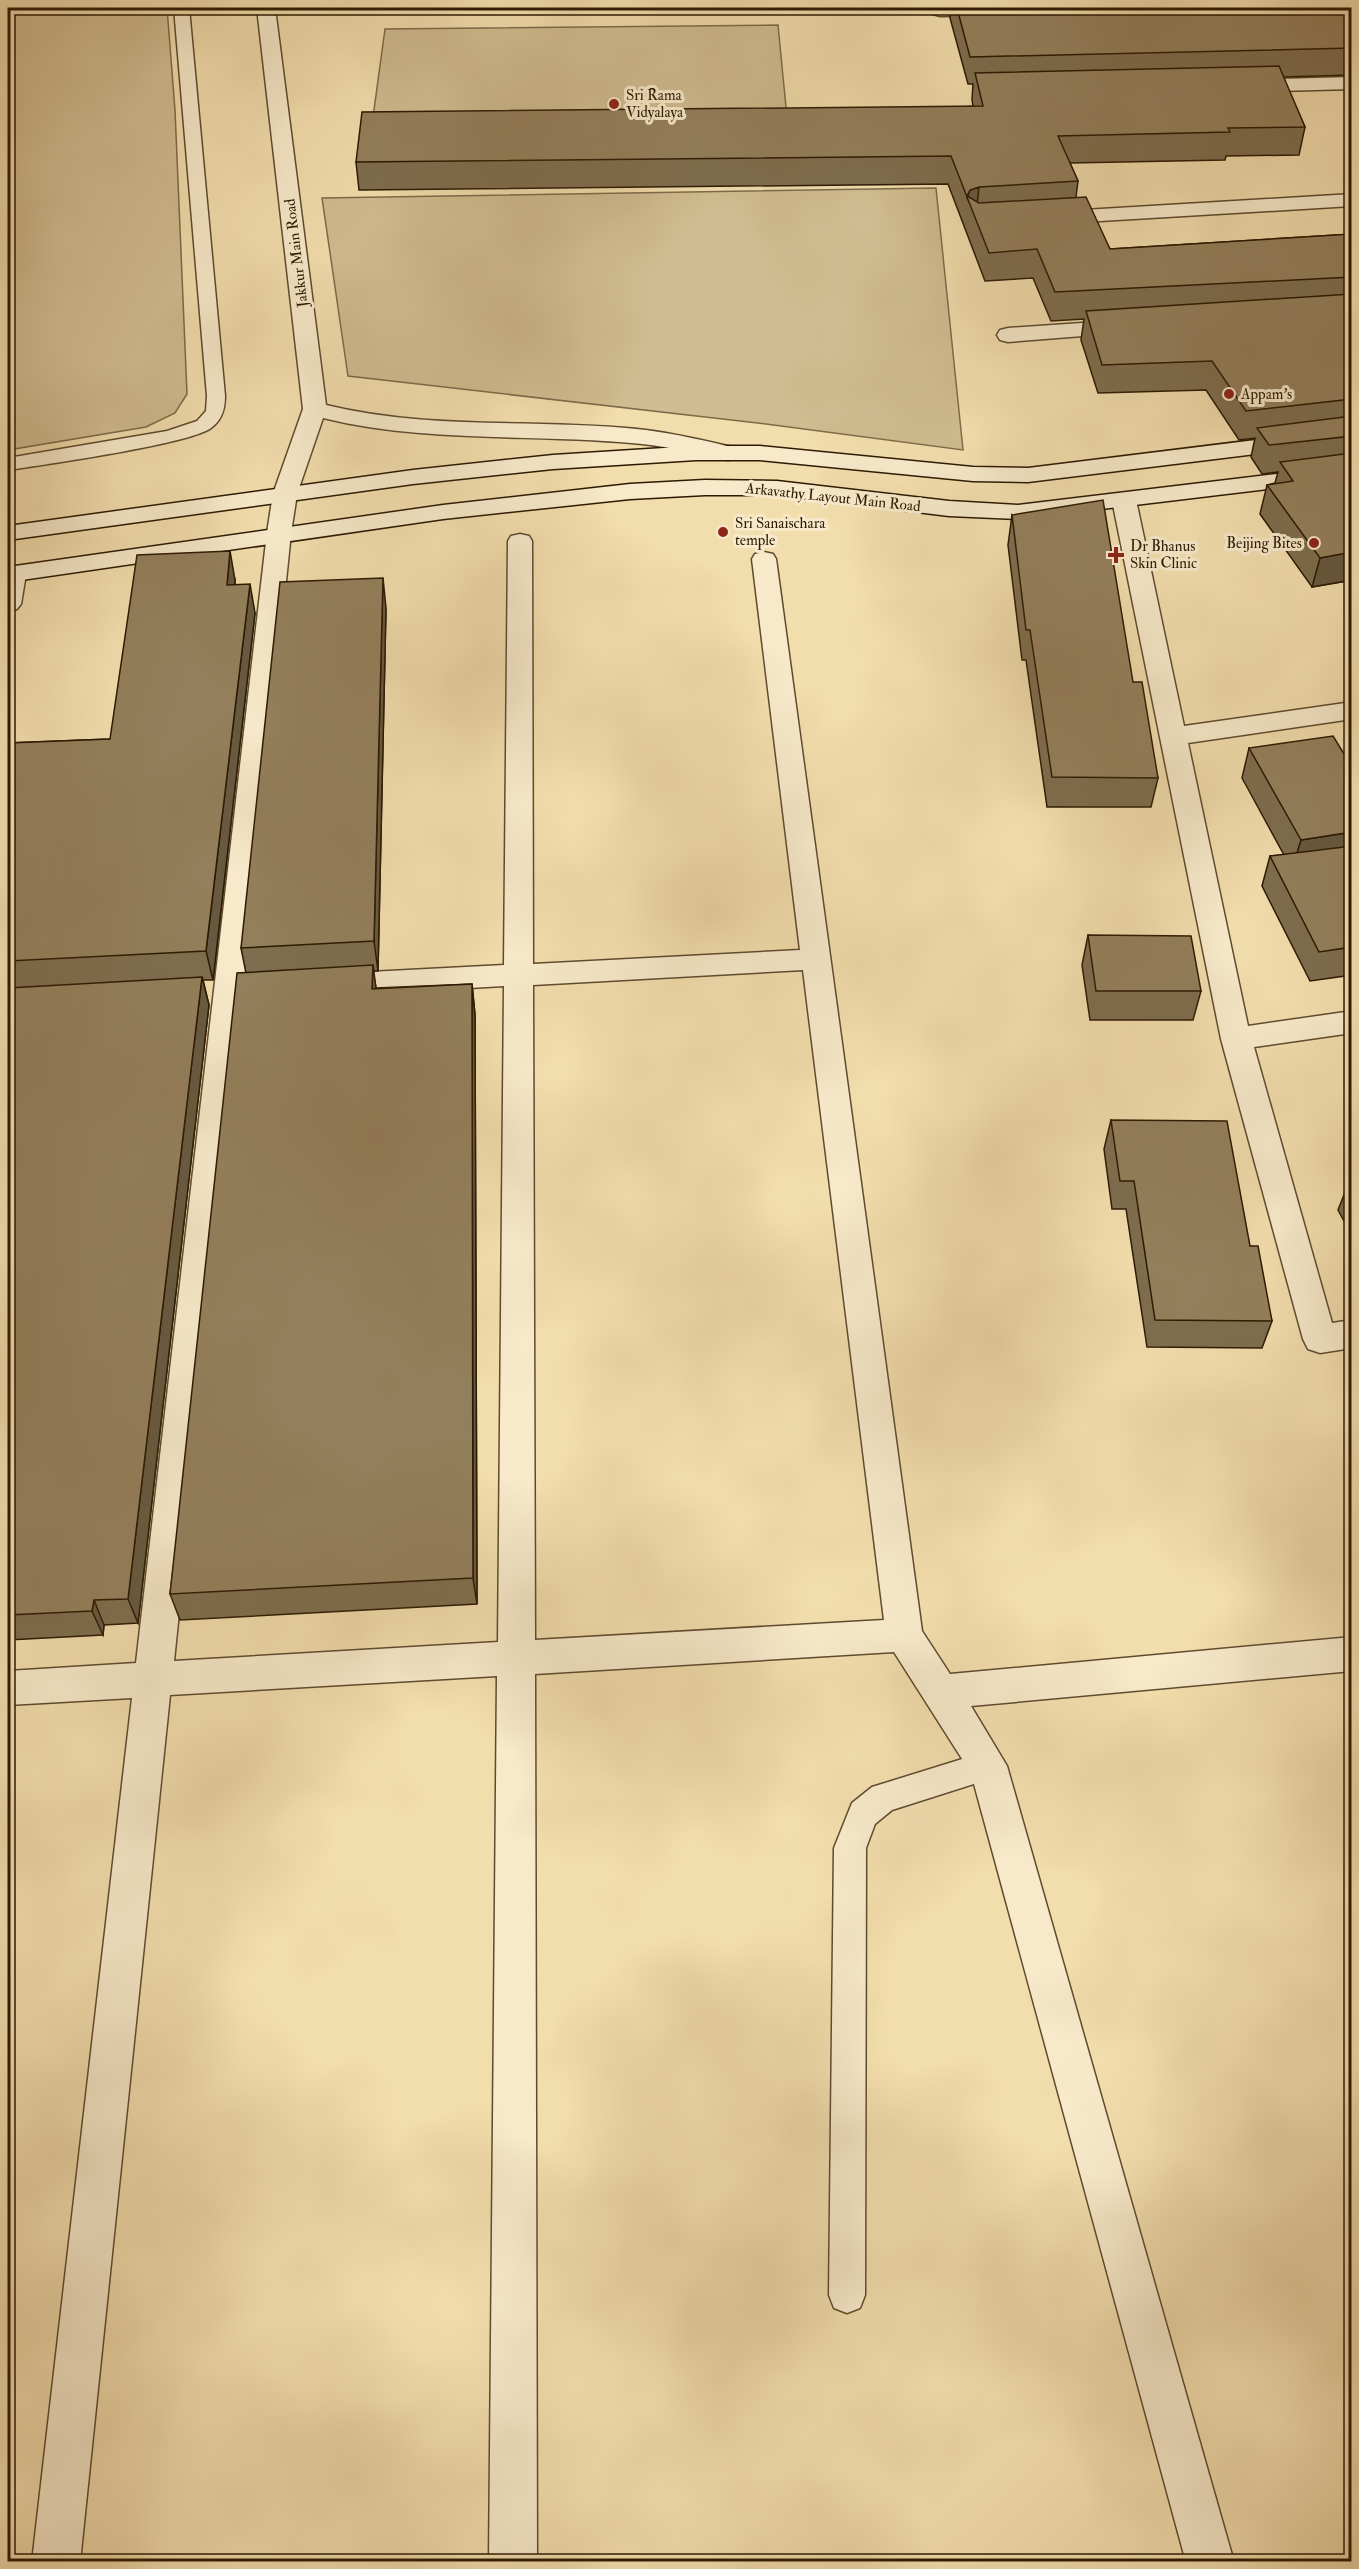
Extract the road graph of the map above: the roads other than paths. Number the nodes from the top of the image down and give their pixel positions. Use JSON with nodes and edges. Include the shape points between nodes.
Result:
{"nodes":[{"id":1,"x":181,"y":8,"type":"edge"},
{"id":2,"x":266,"y":8,"type":"edge"},
{"id":3,"x":1023,"y":8,"type":"edge"},
{"id":4,"x":940,"y":10,"type":"dead end"},
{"id":5,"x":1352,"y":83,"type":"edge"},
{"id":6,"x":1220,"y":86,"type":"edge"},
{"id":7,"x":1352,"y":200,"type":"edge"},
{"id":8,"x":1036,"y":219,"type":"edge"},
{"id":9,"x":1150,"y":326,"type":"edge"},
{"id":10,"x":1008,"y":335,"type":"dead end"},
{"id":11,"x":315,"y":410,"type":"junction"},
{"id":12,"x":1352,"y":435,"type":"edge"},
{"id":13,"x":728,"y":453,"type":"junction"},
{"id":14,"x":8,"y":464,"type":"edge"},
{"id":15,"x":1352,"y":472,"type":"edge"},
{"id":16,"x":285,"y":494,"type":"junction"},
{"id":17,"x":1124,"y":500,"type":"junction"},
{"id":18,"x":8,"y":533,"type":"edge"},
{"id":19,"x":279,"y":533,"type":"junction"},
{"id":20,"x":520,"y":541,"type":"dead end"},
{"id":21,"x":764,"y":559,"type":"dead end"},
{"id":22,"x":11,"y":574,"type":"edge"},
{"id":23,"x":8,"y":604,"type":"edge"},
{"id":24,"x":1352,"y":710,"type":"edge"},
{"id":25,"x":1175,"y":736,"type":"junction"},
{"id":26,"x":817,"y":959,"type":"junction"},
{"id":27,"x":517,"y":975,"type":"junction"},
{"id":28,"x":309,"y":987,"type":"edge"},
{"id":29,"x":1352,"y":1022,"type":"edge"},
{"id":30,"x":1236,"y":1039,"type":"junction"},
{"id":31,"x":1352,"y":1334,"type":"edge"},
{"id":32,"x":904,"y":1635,"type":"junction"},
{"id":33,"x":1352,"y":1654,"type":"edge"},
{"id":34,"x":515,"y":1658,"type":"junction"},
{"id":35,"x":154,"y":1680,"type":"junction"},
{"id":36,"x":8,"y":1688,"type":"edge"},
{"id":37,"x":940,"y":1692,"type":"junction"},
{"id":38,"x":988,"y":1766,"type":"junction"},
{"id":39,"x":847,"y":2295,"type":"dead end"},
{"id":40,"x":56,"y":2562,"type":"edge"},
{"id":41,"x":513,"y":2562,"type":"edge"},
{"id":42,"x":1210,"y":2562,"type":"edge"}],
"edges":[{"from":1,"to":14,"type":"lane","via":[[215,412],[204,425],[170,436]]},
{"from":2,"to":11,"type":"street","name":"Jakkur Main Road"},
{"from":3,"to":4,"type":"street"},
{"from":5,"to":6,"type":"street"},
{"from":7,"to":8,"type":"street"},
{"from":9,"to":10,"type":"street"},
{"from":11,"to":13,"type":"street","via":[[392,425],[636,436]]},
{"from":11,"to":16,"type":"street","name":"Jakkur Main Road"},
{"from":12,"to":13,"type":"street","name":"Arkavathy Layout Main Road","via":[[1028,475],[973,474],[789,455]]},
{"from":13,"to":16,"type":"street","name":"Arkavathy Layout Main Road","via":[[553,462]]},
{"from":15,"to":17,"type":"street","name":"Arkavathy Layout Main Road"},
{"from":16,"to":18,"type":"street"},
{"from":16,"to":19,"type":"street","name":"Jakkur Main Road"},
{"from":17,"to":19,"type":"street","name":"Arkavathy Layout Main Road","via":[[999,512],[774,488],[682,489],[501,504]]},
{"from":17,"to":25,"type":"street"},
{"from":19,"to":22,"type":"street"},
{"from":19,"to":35,"type":"street","name":"Jakkur Main Road"},
{"from":20,"to":27,"type":"street"},
{"from":21,"to":26,"type":"street"},
{"from":22,"to":23,"type":"street"},
{"from":24,"to":25,"type":"street"},
{"from":25,"to":30,"type":"street"},
{"from":26,"to":27,"type":"street"},
{"from":26,"to":32,"type":"street"},
{"from":27,"to":28,"type":"street"},
{"from":27,"to":34,"type":"street"},
{"from":29,"to":30,"type":"street"},
{"from":30,"to":31,"type":"street","via":[[1320,1339]]},
{"from":32,"to":34,"type":"street"},
{"from":32,"to":37,"type":"street"},
{"from":33,"to":37,"type":"street"},
{"from":34,"to":35,"type":"street"},
{"from":34,"to":41,"type":"street"},
{"from":35,"to":36,"type":"street"},
{"from":35,"to":40,"type":"street","name":"Jakkur Main Road"},
{"from":37,"to":38,"type":"street"},
{"from":38,"to":39,"type":"lane","via":[[883,1798],[863,1814],[850,1848]]},
{"from":38,"to":42,"type":"street"}]}
